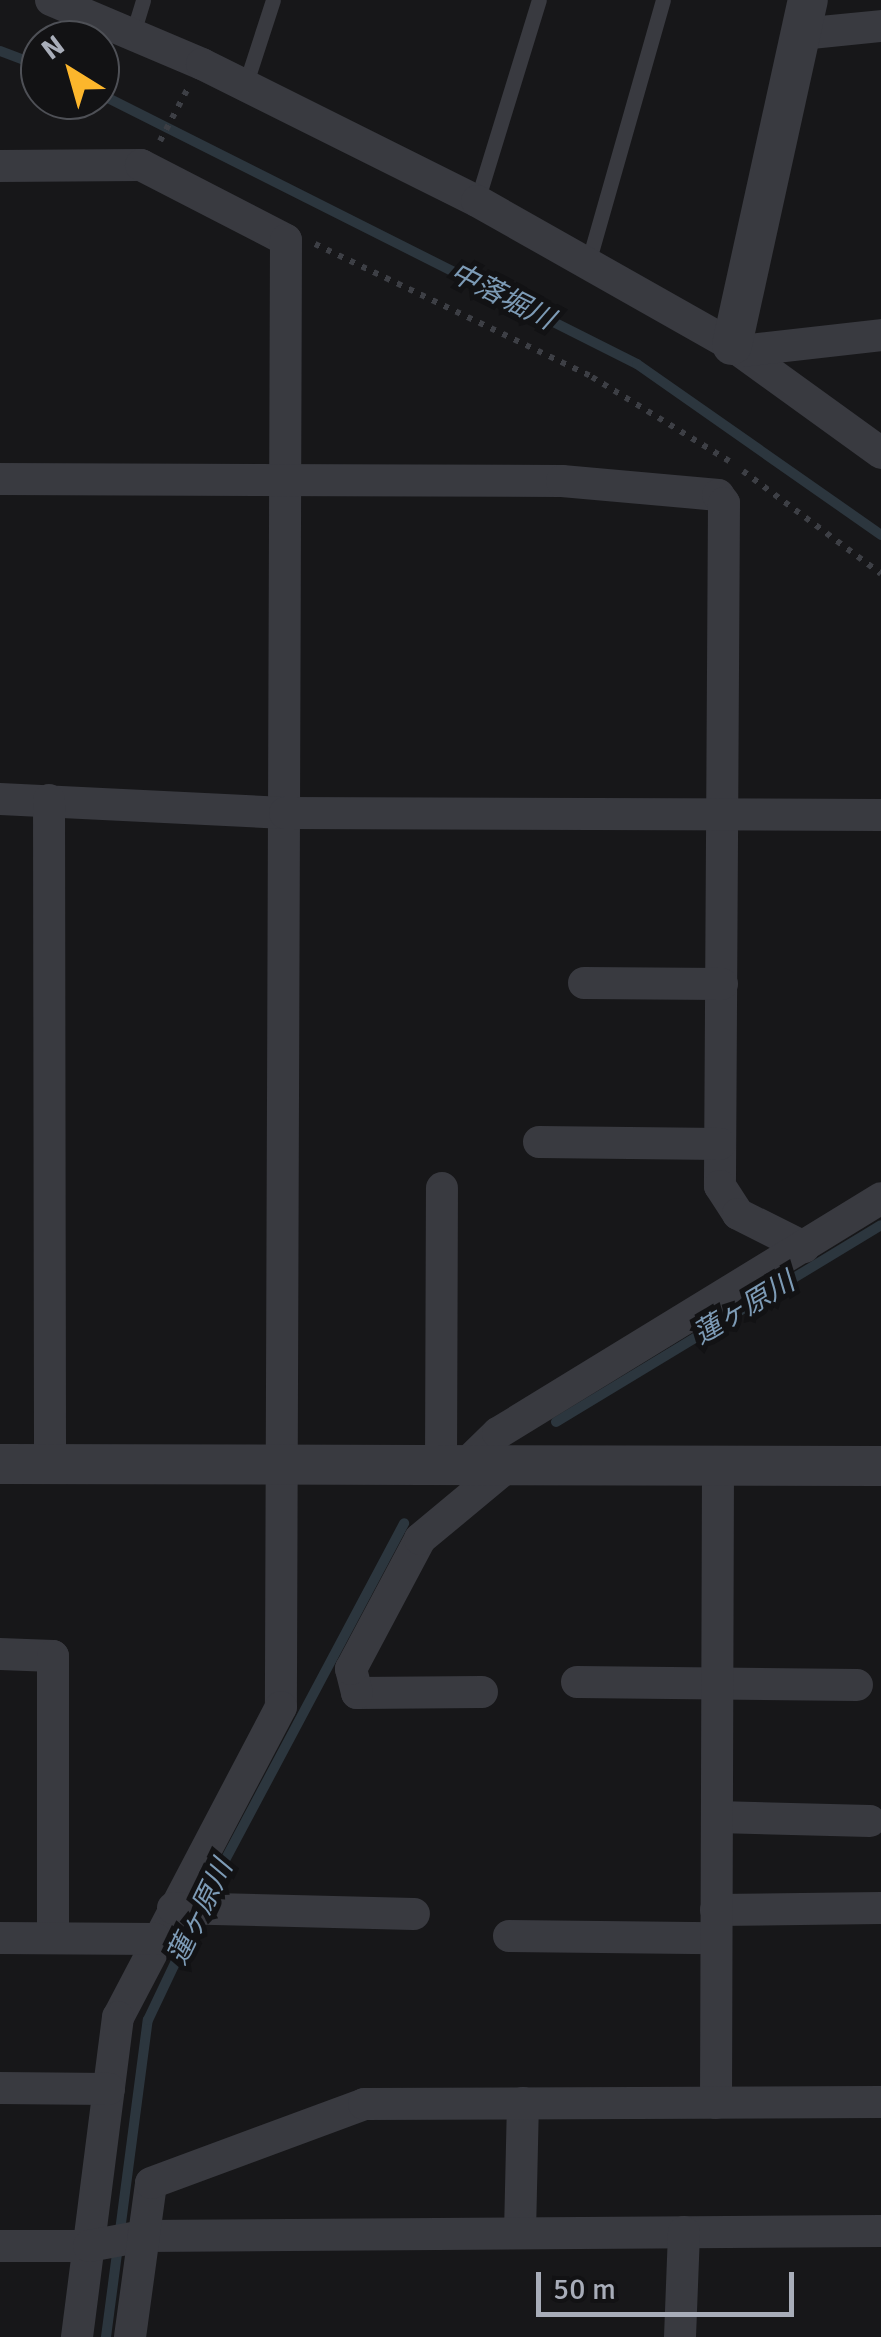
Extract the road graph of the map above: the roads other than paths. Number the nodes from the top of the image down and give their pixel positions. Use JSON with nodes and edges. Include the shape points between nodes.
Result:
{"nodes":[{"id":1,"x":50,"y":0,"type":"edge"},
{"id":2,"x":143,"y":0,"type":"edge"},
{"id":3,"x":272,"y":0,"type":"edge"},
{"id":4,"x":539,"y":0,"type":"edge"},
{"id":5,"x":663,"y":0,"type":"edge"},
{"id":6,"x":804,"y":17,"type":"edge"},
{"id":7,"x":881,"y":26,"type":"edge"},
{"id":8,"x":134,"y":33,"type":"junction"},
{"id":9,"x":246,"y":86,"type":"junction"},
{"id":10,"x":0,"y":166,"type":"edge"},
{"id":11,"x":477,"y":201,"type":"junction"},
{"id":12,"x":588,"y":263,"type":"junction"},
{"id":13,"x":881,"y":334,"type":"edge"},
{"id":14,"x":737,"y":348,"type":"junction"},
{"id":15,"x":881,"y":453,"type":"edge"},
{"id":16,"x":288,"y":478,"type":"junction"},
{"id":17,"x":0,"y":479,"type":"edge"},
{"id":18,"x":0,"y":799,"type":"edge"},
{"id":19,"x":49,"y":800,"type":"junction"},
{"id":20,"x":285,"y":813,"type":"junction"},
{"id":21,"x":724,"y":814,"type":"junction"},
{"id":22,"x":881,"y":814,"type":"edge"},
{"id":23,"x":584,"y":982,"type":"dead end"},
{"id":24,"x":722,"y":984,"type":"junction"},
{"id":25,"x":539,"y":1142,"type":"dead end"},
{"id":26,"x":720,"y":1144,"type":"junction"},
{"id":27,"x":442,"y":1188,"type":"dead end"},
{"id":28,"x":881,"y":1198,"type":"edge"},
{"id":29,"x":804,"y":1247,"type":"junction"},
{"id":30,"x":0,"y":1464,"type":"edge"},
{"id":31,"x":50,"y":1464,"type":"junction"},
{"id":32,"x":452,"y":1466,"type":"junction"},
{"id":33,"x":508,"y":1466,"type":"junction"},
{"id":34,"x":881,"y":1466,"type":"edge"},
{"id":35,"x":282,"y":1467,"type":"junction"},
{"id":36,"x":718,"y":1467,"type":"junction"},
{"id":37,"x":0,"y":1654,"type":"edge"},
{"id":38,"x":578,"y":1682,"type":"dead end"},
{"id":39,"x":716,"y":1683,"type":"junction"},
{"id":40,"x":857,"y":1686,"type":"dead end"},
{"id":41,"x":482,"y":1692,"type":"dead end"},
{"id":42,"x":718,"y":1817,"type":"junction"},
{"id":43,"x":870,"y":1820,"type":"dead end"},
{"id":44,"x":881,"y":1908,"type":"edge"},
{"id":45,"x":179,"y":1909,"type":"junction"},
{"id":46,"x":414,"y":1914,"type":"dead end"},
{"id":47,"x":716,"y":1924,"type":"junction"},
{"id":48,"x":508,"y":1936,"type":"dead end"},
{"id":49,"x":0,"y":1938,"type":"edge"},
{"id":50,"x":53,"y":1938,"type":"junction"},
{"id":51,"x":156,"y":1939,"type":"junction"},
{"id":52,"x":0,"y":2088,"type":"edge"},
{"id":53,"x":109,"y":2089,"type":"junction"},
{"id":54,"x":523,"y":2102,"type":"junction"},
{"id":55,"x":716,"y":2102,"type":"junction"},
{"id":56,"x":881,"y":2102,"type":"edge"},
{"id":57,"x":881,"y":2231,"type":"edge"},
{"id":58,"x":520,"y":2232,"type":"junction"},
{"id":59,"x":684,"y":2232,"type":"junction"},
{"id":60,"x":117,"y":2241,"type":"junction"},
{"id":61,"x":0,"y":2246,"type":"edge"},
{"id":62,"x":77,"y":2337,"type":"edge"},
{"id":63,"x":130,"y":2337,"type":"edge"},
{"id":64,"x":680,"y":2337,"type":"edge"}],
"edges":[{"from":1,"to":8,"type":"street"},
{"from":2,"to":8,"type":"lane"},
{"from":3,"to":9,"type":"lane"},
{"from":4,"to":11,"type":"lane"},
{"from":5,"to":12,"type":"lane"},
{"from":6,"to":7,"type":"street"},
{"from":6,"to":14,"type":"street"},
{"from":8,"to":9,"type":"street"},
{"from":9,"to":11,"type":"street"},
{"from":10,"to":16,"type":"street","via":[[141,166],[286,240]]},
{"from":11,"to":12,"type":"street"},
{"from":12,"to":14,"type":"street"},
{"from":13,"to":14,"type":"street"},
{"from":14,"to":15,"type":"street"},
{"from":16,"to":17,"type":"street"},
{"from":16,"to":20,"type":"street"},
{"from":16,"to":21,"type":"street","via":[[562,481],[718,495],[724,503]]},
{"from":18,"to":19,"type":"street"},
{"from":19,"to":20,"type":"street","via":[[74,807]]},
{"from":19,"to":31,"type":"street"},
{"from":20,"to":21,"type":"street"},
{"from":20,"to":35,"type":"street"},
{"from":21,"to":22,"type":"street"},
{"from":21,"to":24,"type":"street"},
{"from":23,"to":24,"type":"street"},
{"from":24,"to":26,"type":"street"},
{"from":25,"to":26,"type":"street"},
{"from":26,"to":29,"type":"street","via":[[720,1186],[738,1214]]},
{"from":27,"to":32,"type":"street"},
{"from":28,"to":29,"type":"street"},
{"from":29,"to":32,"type":"street"},
{"from":30,"to":31,"type":"street"},
{"from":31,"to":35,"type":"street"},
{"from":32,"to":33,"type":"street"},
{"from":32,"to":35,"type":"street"},
{"from":33,"to":36,"type":"street"},
{"from":33,"to":41,"type":"street","via":[[420,1539],[351,1669],[357,1692]]},
{"from":34,"to":36,"type":"street"},
{"from":35,"to":45,"type":"street","via":[[281,1707]]},
{"from":36,"to":39,"type":"street"},
{"from":37,"to":50,"type":"street","via":[[53,1656]]},
{"from":38,"to":39,"type":"street"},
{"from":39,"to":40,"type":"street"},
{"from":39,"to":42,"type":"street"},
{"from":42,"to":43,"type":"street"},
{"from":42,"to":47,"type":"street"},
{"from":44,"to":47,"type":"street"},
{"from":45,"to":46,"type":"street"},
{"from":45,"to":51,"type":"street"},
{"from":47,"to":48,"type":"street"},
{"from":47,"to":55,"type":"street"},
{"from":49,"to":50,"type":"street"},
{"from":50,"to":51,"type":"street"},
{"from":51,"to":53,"type":"street","via":[[118,2017]]},
{"from":52,"to":53,"type":"street"},
{"from":53,"to":60,"type":"street"},
{"from":54,"to":55,"type":"street"},
{"from":54,"to":58,"type":"street"},
{"from":54,"to":60,"type":"street","via":[[364,2104],[151,2183]]},
{"from":55,"to":56,"type":"street"},
{"from":57,"to":59,"type":"street"},
{"from":58,"to":59,"type":"street"},
{"from":58,"to":60,"type":"street"},
{"from":59,"to":64,"type":"street"},
{"from":60,"to":61,"type":"street"},
{"from":60,"to":62,"type":"street"},
{"from":60,"to":63,"type":"street"}]}
